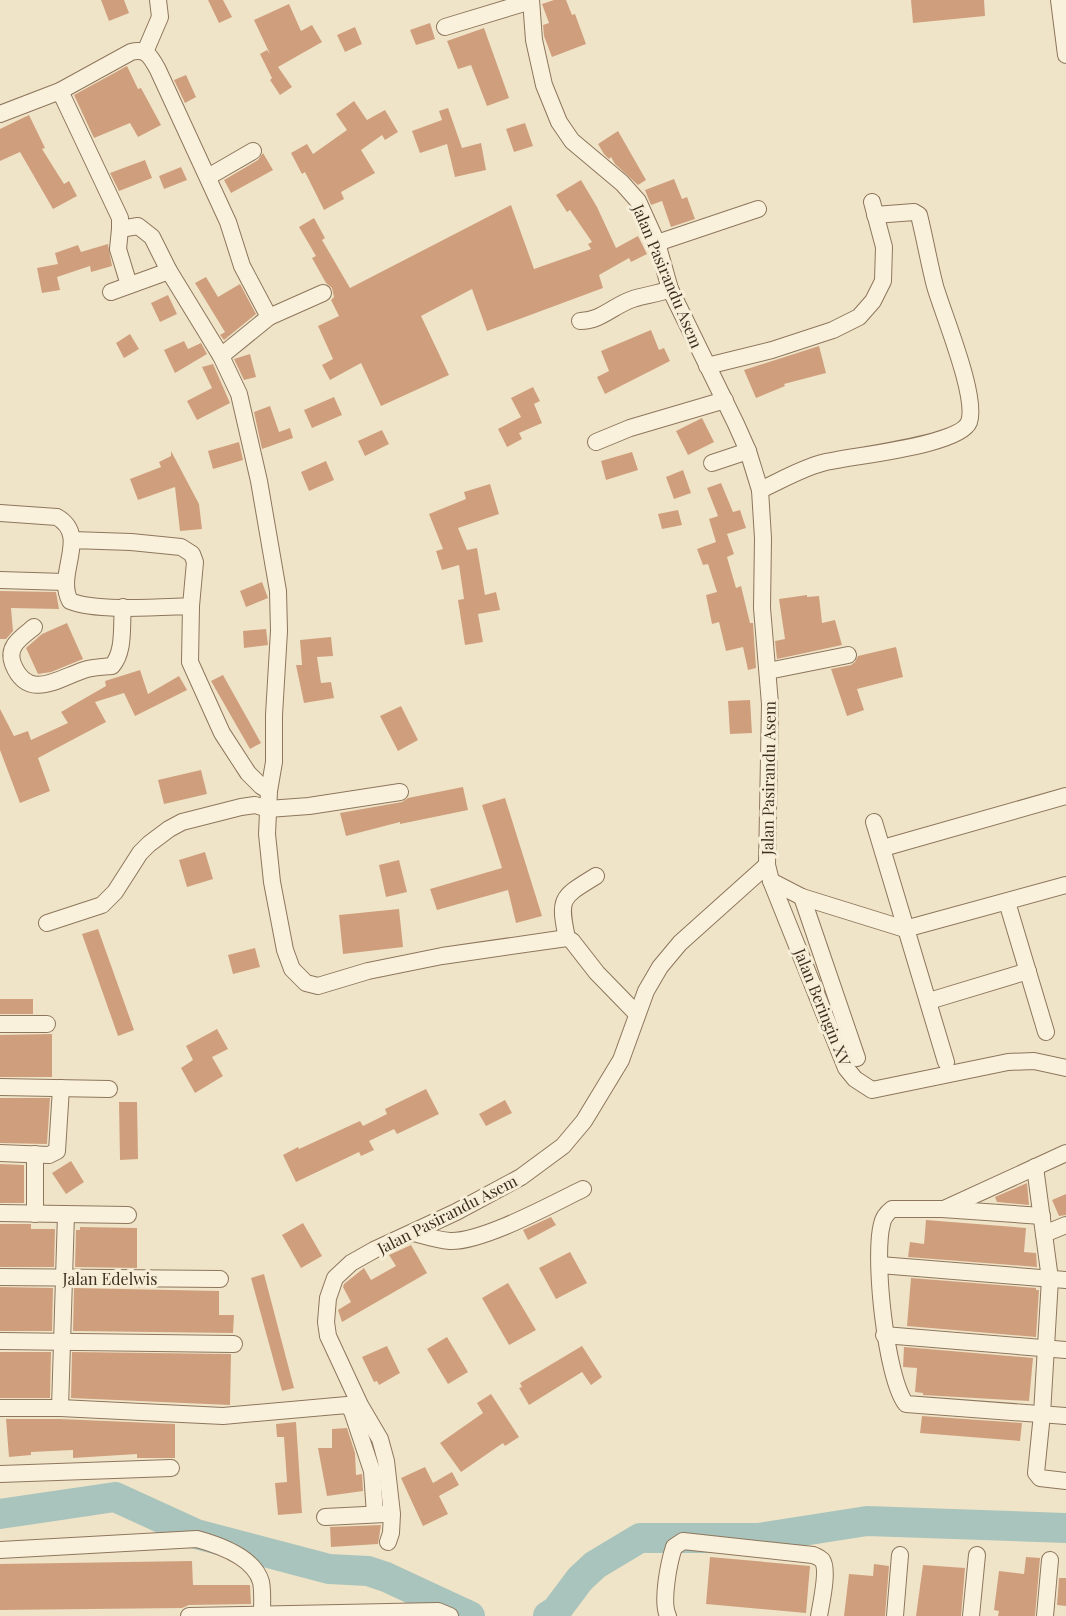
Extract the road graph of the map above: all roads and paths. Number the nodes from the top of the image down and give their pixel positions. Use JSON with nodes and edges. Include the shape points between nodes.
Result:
{"nodes":[{"id":1,"x":158,"y":0,"type":"edge"},
{"id":2,"x":1059,"y":0,"type":"edge"},
{"id":3,"x":531,"y":1,"type":"edge"},
{"id":4,"x":445,"y":27,"type":"dead end"},
{"id":5,"x":145,"y":52,"type":"junction"},
{"id":6,"x":1066,"y":55,"type":"edge"},
{"id":7,"x":60,"y":90,"type":"junction"},
{"id":8,"x":0,"y":114,"type":"edge"},
{"id":9,"x":253,"y":151,"type":"dead end"},
{"id":10,"x":208,"y":177,"type":"junction"},
{"id":11,"x":758,"y":209,"type":"dead end"},
{"id":12,"x":120,"y":229,"type":"junction"},
{"id":13,"x":657,"y":243,"type":"junction"},
{"id":14,"x":169,"y":271,"type":"junction"},
{"id":15,"x":129,"y":285,"type":"junction"},
{"id":16,"x":670,"y":289,"type":"junction"},
{"id":17,"x":111,"y":292,"type":"dead end"},
{"id":18,"x":323,"y":293,"type":"dead end"},
{"id":19,"x":269,"y":316,"type":"junction"},
{"id":20,"x":580,"y":321,"type":"dead end"},
{"id":21,"x":221,"y":356,"type":"junction"},
{"id":22,"x":707,"y":366,"type":"junction"},
{"id":23,"x":725,"y":400,"type":"junction"},
{"id":24,"x":596,"y":442,"type":"dead end"},
{"id":25,"x":748,"y":451,"type":"junction"},
{"id":26,"x":712,"y":463,"type":"dead end"},
{"id":27,"x":760,"y":490,"type":"junction"},
{"id":28,"x":0,"y":513,"type":"edge"},
{"id":29,"x":72,"y":540,"type":"junction"},
{"id":30,"x":0,"y":580,"type":"edge"},
{"id":31,"x":65,"y":582,"type":"junction"},
{"id":32,"x":192,"y":606,"type":"junction"},
{"id":33,"x":123,"y":607,"type":"junction"},
{"id":34,"x":34,"y":627,"type":"dead end"},
{"id":35,"x":848,"y":655,"type":"dead end"},
{"id":36,"x":768,"y":671,"type":"junction"},
{"id":37,"x":269,"y":791,"type":"junction"},
{"id":38,"x":400,"y":792,"type":"dead end"},
{"id":39,"x":1066,"y":796,"type":"edge"},
{"id":40,"x":268,"y":809,"type":"junction"},
{"id":41,"x":874,"y":822,"type":"dead end"},
{"id":42,"x":883,"y":848,"type":"junction"},
{"id":43,"x":769,"y":873,"type":"junction"},
{"id":44,"x":596,"y":876,"type":"dead end"},
{"id":45,"x":1066,"y":885,"type":"edge"},
{"id":46,"x":802,"y":897,"type":"junction"},
{"id":47,"x":1007,"y":902,"type":"junction"},
{"id":48,"x":47,"y":923,"type":"dead end"},
{"id":49,"x":906,"y":929,"type":"junction"},
{"id":50,"x":567,"y":938,"type":"junction"},
{"id":51,"x":1028,"y":971,"type":"junction"},
{"id":52,"x":929,"y":1001,"type":"junction"},
{"id":53,"x":638,"y":1014,"type":"junction"},
{"id":54,"x":0,"y":1024,"type":"edge"},
{"id":55,"x":47,"y":1024,"type":"dead end"},
{"id":56,"x":1046,"y":1032,"type":"dead end"},
{"id":57,"x":857,"y":1058,"type":"dead end"},
{"id":58,"x":946,"y":1062,"type":"dead end"},
{"id":59,"x":1066,"y":1068,"type":"edge"},
{"id":60,"x":0,"y":1087,"type":"edge"},
{"id":61,"x":61,"y":1088,"type":"junction"},
{"id":62,"x":109,"y":1089,"type":"dead end"},
{"id":63,"x":1066,"y":1153,"type":"edge"},
{"id":64,"x":0,"y":1154,"type":"edge"},
{"id":65,"x":35,"y":1154,"type":"junction"},
{"id":66,"x":1035,"y":1167,"type":"junction"},
{"id":67,"x":584,"y":1189,"type":"dead end"},
{"id":68,"x":942,"y":1209,"type":"junction"},
{"id":69,"x":0,"y":1214,"type":"edge"},
{"id":70,"x":35,"y":1214,"type":"junction"},
{"id":71,"x":66,"y":1214,"type":"junction"},
{"id":72,"x":128,"y":1215,"type":"dead end"},
{"id":73,"x":1042,"y":1215,"type":"junction"},
{"id":74,"x":1066,"y":1225,"type":"edge"},
{"id":75,"x":414,"y":1233,"type":"junction"},
{"id":76,"x":1044,"y":1234,"type":"junction"},
{"id":77,"x":880,"y":1265,"type":"junction"},
{"id":78,"x":0,"y":1277,"type":"edge"},
{"id":79,"x":64,"y":1278,"type":"junction"},
{"id":80,"x":220,"y":1279,"type":"dead end"},
{"id":81,"x":1058,"y":1280,"type":"edge"},
{"id":82,"x":884,"y":1335,"type":"junction"},
{"id":83,"x":0,"y":1341,"type":"edge"},
{"id":84,"x":62,"y":1342,"type":"junction"},
{"id":85,"x":234,"y":1344,"type":"dead end"},
{"id":86,"x":1045,"y":1348,"type":"junction"},
{"id":87,"x":1066,"y":1350,"type":"edge"},
{"id":88,"x":0,"y":1408,"type":"edge"},
{"id":89,"x":60,"y":1408,"type":"junction"},
{"id":90,"x":1042,"y":1414,"type":"junction"},
{"id":91,"x":1066,"y":1416,"type":"edge"},
{"id":92,"x":171,"y":1468,"type":"dead end"},
{"id":93,"x":0,"y":1474,"type":"edge"},
{"id":94,"x":1066,"y":1481,"type":"edge"},
{"id":95,"x":384,"y":1514,"type":"junction"},
{"id":96,"x":325,"y":1517,"type":"dead end"},
{"id":97,"x":388,"y":1542,"type":"dead end"},
{"id":98,"x":0,"y":1550,"type":"edge"},
{"id":99,"x":900,"y":1555,"type":"dead end"},
{"id":100,"x":976,"y":1555,"type":"dead end"},
{"id":101,"x":1050,"y":1560,"type":"dead end"},
{"id":102,"x":262,"y":1615,"type":"edge"},
{"id":103,"x":191,"y":1616,"type":"edge"},
{"id":104,"x":450,"y":1616,"type":"edge"},
{"id":105,"x":668,"y":1616,"type":"edge"},
{"id":106,"x":819,"y":1616,"type":"edge"},
{"id":107,"x":895,"y":1616,"type":"edge"},
{"id":108,"x":971,"y":1616,"type":"edge"},
{"id":109,"x":1046,"y":1616,"type":"edge"}],
"edges":[{"from":1,"to":5,"type":"street","via":[[160,18]]},
{"from":2,"to":6,"type":"street"},
{"from":3,"to":4,"type":"street"},
{"from":3,"to":13,"type":"street","name":"Jalan Pasirandu Asem","via":[[544,85],[559,122],[572,141],[638,201]]},
{"from":5,"to":7,"type":"street","via":[[131,52]]},
{"from":5,"to":10,"type":"street","via":[[158,70]]},
{"from":7,"to":8,"type":"street"},
{"from":7,"to":12,"type":"street","via":[[120,218]]},
{"from":9,"to":10,"type":"street"},
{"from":10,"to":19,"type":"street","via":[[242,266]]},
{"from":11,"to":13,"type":"street"},
{"from":12,"to":14,"type":"street","via":[[138,226],[146,230]]},
{"from":12,"to":15,"type":"street","via":[[118,249]]},
{"from":13,"to":16,"type":"street","name":"Jalan Pasirandu Asem"},
{"from":14,"to":15,"type":"street"},
{"from":14,"to":21,"type":"street"},
{"from":15,"to":17,"type":"street"},
{"from":16,"to":20,"type":"street","via":[[635,298],[590,321]]},
{"from":16,"to":22,"type":"street","name":"Jalan Pasirandu Asem"},
{"from":18,"to":19,"type":"street"},
{"from":19,"to":21,"type":"street"},
{"from":21,"to":37,"type":"street","via":[[239,394],[278,591],[274,762]]},
{"from":22,"to":23,"type":"street","name":"Jalan Pasirandu Asem"},
{"from":22,"to":27,"type":"street","via":[[772,350],[859,317],[883,281],[884,247],[874,209],[919,215],[967,390],[969,422],[961,430],[926,443],[806,468]]},
{"from":23,"to":24,"type":"street"},
{"from":23,"to":25,"type":"street","name":"Jalan Pasirandu Asem"},
{"from":25,"to":26,"type":"street"},
{"from":25,"to":27,"type":"street","name":"Jalan Pasirandu Asem"},
{"from":27,"to":36,"type":"street","name":"Jalan Pasirandu Asem","via":[[762,608]]},
{"from":28,"to":29,"type":"street","via":[[57,517],[70,529]]},
{"from":29,"to":31,"type":"street"},
{"from":29,"to":32,"type":"street","via":[[181,546],[192,554],[195,562]]},
{"from":30,"to":31,"type":"street"},
{"from":31,"to":33,"type":"street","via":[[70,601]]},
{"from":32,"to":33,"type":"street"},
{"from":32,"to":37,"type":"street","via":[[190,662],[222,734],[248,773]]},
{"from":33,"to":34,"type":"street","via":[[121,646],[112,666],[86,669],[41,686],[21,676],[11,655],[16,642]]},
{"from":35,"to":36,"type":"street"},
{"from":36,"to":43,"type":"street","name":"Jalan Pasirandu Asem"},
{"from":37,"to":40,"type":"street"},
{"from":38,"to":40,"type":"street"},
{"from":39,"to":42,"type":"street"},
{"from":40,"to":48,"type":"street","via":[[241,807],[169,828],[140,853],[102,905]]},
{"from":40,"to":50,"type":"street","via":[[268,857],[285,950],[292,969],[306,983],[318,986],[442,956]]},
{"from":41,"to":42,"type":"street"},
{"from":42,"to":49,"type":"street"},
{"from":43,"to":46,"type":"street"},
{"from":43,"to":53,"type":"street","name":"Jalan Pasirandu Asem","via":[[680,943],[660,967]]},
{"from":43,"to":59,"type":"street","name":"Jalan Beringin XV","via":[[846,1068],[855,1079],[872,1090],[1008,1062],[1034,1061]]},
{"from":44,"to":50,"type":"street","via":[[568,893],[562,903]]},
{"from":45,"to":47,"type":"street"},
{"from":46,"to":49,"type":"street"},
{"from":46,"to":57,"type":"street"},
{"from":47,"to":49,"type":"street"},
{"from":47,"to":51,"type":"street"},
{"from":49,"to":52,"type":"street"},
{"from":50,"to":53,"type":"street"},
{"from":51,"to":52,"type":"street"},
{"from":51,"to":56,"type":"street"},
{"from":52,"to":58,"type":"street"},
{"from":53,"to":75,"type":"street","name":"Jalan Pasirandu Asem","via":[[621,1060],[563,1146],[521,1177]]},
{"from":54,"to":55,"type":"street"},
{"from":60,"to":61,"type":"street"},
{"from":61,"to":62,"type":"street"},
{"from":61,"to":65,"type":"street","via":[[57,1150],[49,1155]]},
{"from":63,"to":66,"type":"street"},
{"from":64,"to":65,"type":"street"},
{"from":65,"to":70,"type":"street"},
{"from":66,"to":68,"type":"street"},
{"from":66,"to":73,"type":"street"},
{"from":67,"to":75,"type":"street","via":[[477,1236],[450,1241]]},
{"from":68,"to":73,"type":"street"},
{"from":68,"to":77,"type":"street","via":[[892,1209],[885,1215],[881,1224]]},
{"from":69,"to":70,"type":"street"},
{"from":70,"to":71,"type":"street"},
{"from":71,"to":72,"type":"street"},
{"from":71,"to":79,"type":"street"},
{"from":73,"to":76,"type":"street"},
{"from":74,"to":76,"type":"street"},
{"from":75,"to":95,"type":"street","name":"Jalan Pasirandu Asem","via":[[374,1250],[341,1271],[331,1287],[326,1311],[328,1335],[380,1439],[386,1461]]},
{"from":76,"to":81,"type":"street"},
{"from":77,"to":81,"type":"street"},
{"from":77,"to":82,"type":"street"},
{"from":78,"to":79,"type":"street","name":"Jalan Edelwis"},
{"from":79,"to":80,"type":"street","name":"Jalan Edelwis"},
{"from":79,"to":84,"type":"street"},
{"from":81,"to":86,"type":"street"},
{"from":82,"to":86,"type":"street"},
{"from":82,"to":90,"type":"street","via":[[899,1396],[906,1404]]},
{"from":83,"to":84,"type":"street"},
{"from":84,"to":85,"type":"street"},
{"from":84,"to":89,"type":"street"},
{"from":86,"to":87,"type":"street"},
{"from":86,"to":90,"type":"street"},
{"from":88,"to":89,"type":"street"},
{"from":89,"to":95,"type":"street","via":[[223,1416],[347,1405]]},
{"from":90,"to":91,"type":"street"},
{"from":90,"to":94,"type":"street","via":[[1036,1473],[1040,1478]]},
{"from":92,"to":93,"type":"street"},
{"from":95,"to":96,"type":"street"},
{"from":95,"to":97,"type":"street","name":"Jalan Pasirandu Asem","via":[[391,1533]]},
{"from":98,"to":102,"type":"street","via":[[197,1539],[232,1551],[246,1562],[261,1581]]},
{"from":99,"to":107,"type":"street"},
{"from":100,"to":108,"type":"street"},
{"from":101,"to":109,"type":"street"},
{"from":102,"to":103,"type":"street"},
{"from":102,"to":104,"type":"street","via":[[438,1611]]},
{"from":105,"to":106,"type":"street","via":[[665,1604],[670,1556],[683,1541],[819,1557],[825,1570]]}]}
